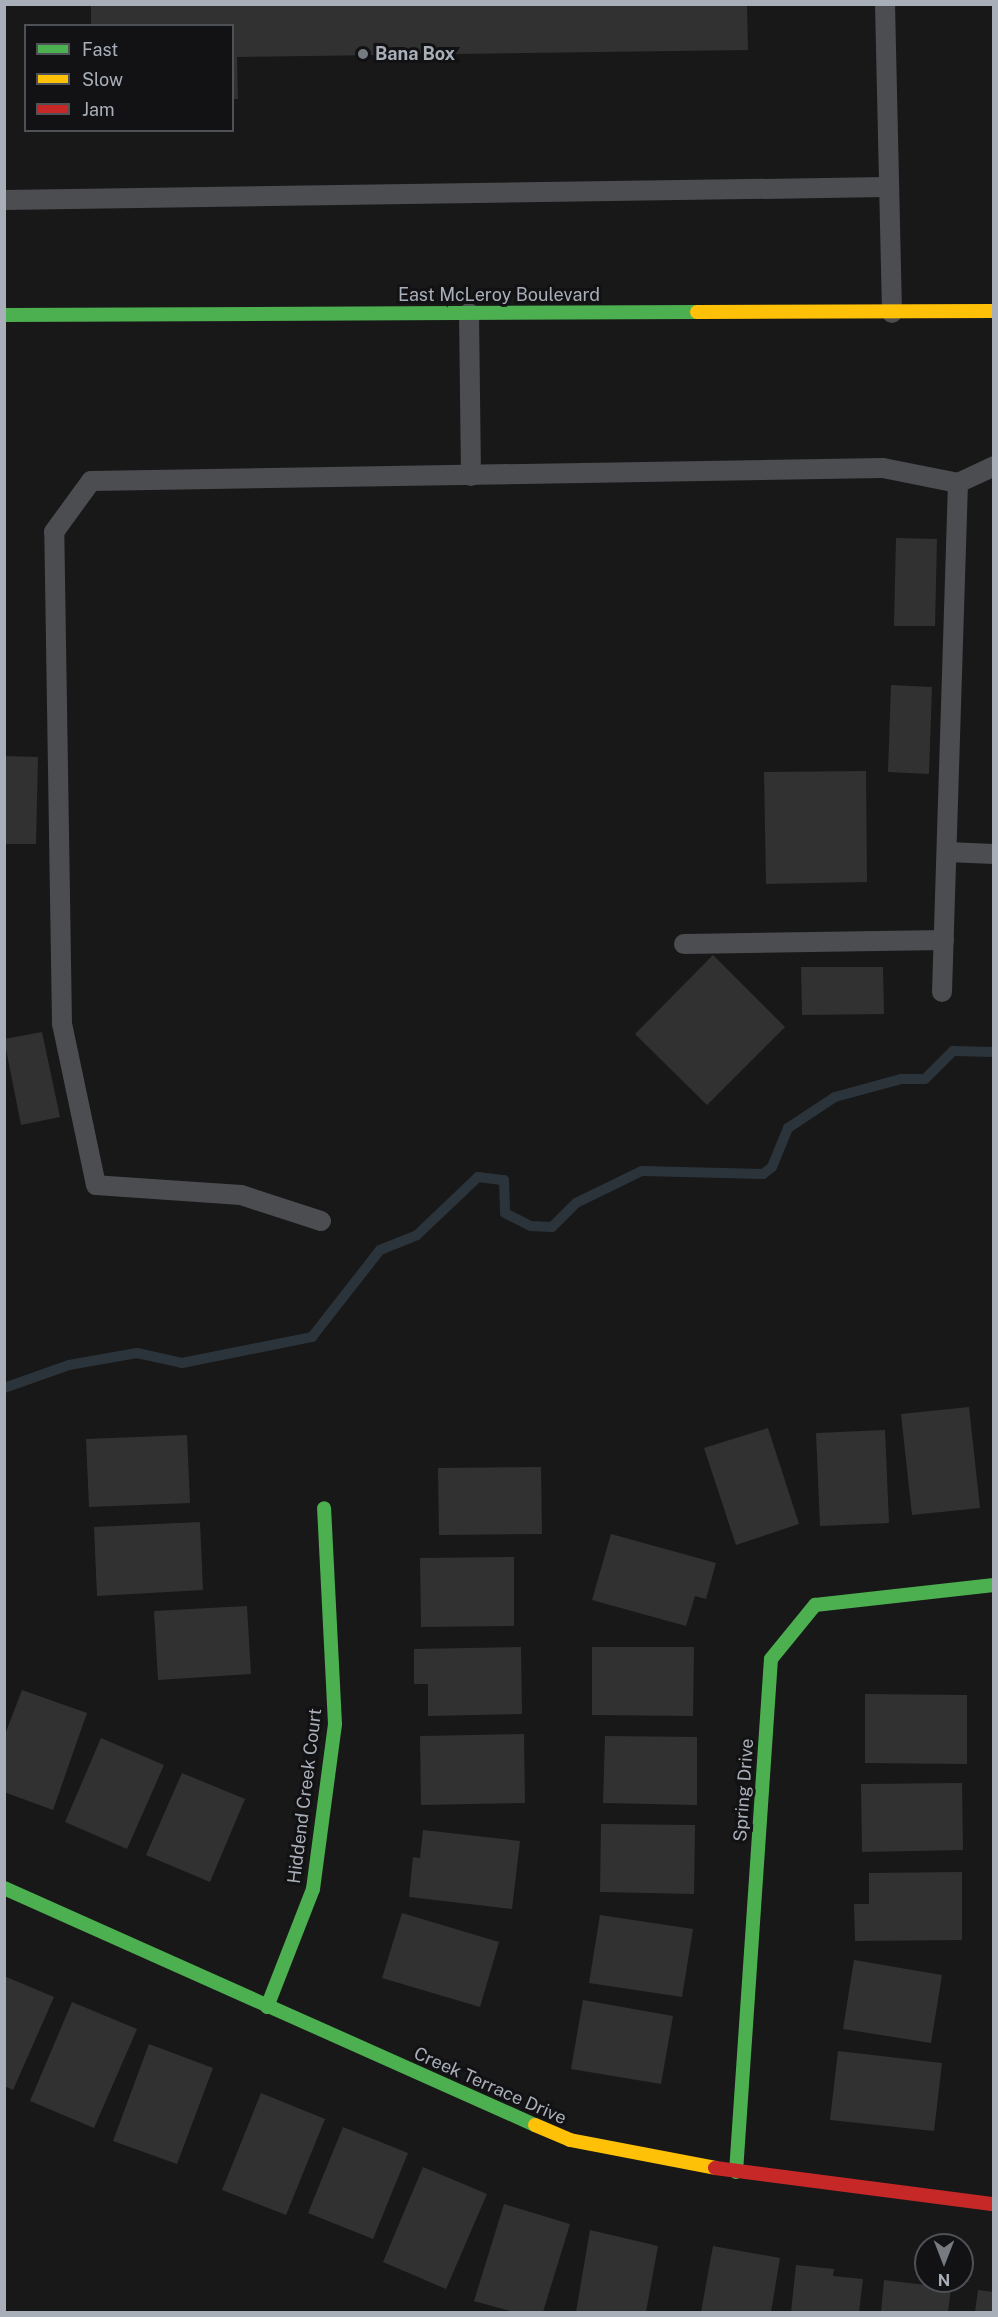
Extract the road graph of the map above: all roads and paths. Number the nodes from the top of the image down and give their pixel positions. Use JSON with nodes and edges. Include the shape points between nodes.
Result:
{"nodes":[{"id":1,"x":885,"y":4,"type":"edge"},
{"id":2,"x":887,"y":188,"type":"junction"},
{"id":3,"x":4,"y":200,"type":"edge"},
{"id":4,"x":993,"y":311,"type":"edge"},
{"id":5,"x":470,"y":313,"type":"junction"},
{"id":6,"x":892,"y":313,"type":"junction"},
{"id":7,"x":4,"y":315,"type":"edge"},
{"id":8,"x":993,"y":466,"type":"edge"},
{"id":9,"x":471,"y":476,"type":"junction"},
{"id":10,"x":958,"y":483,"type":"junction"},
{"id":11,"x":947,"y":852,"type":"junction"},
{"id":12,"x":993,"y":854,"type":"edge"},
{"id":13,"x":944,"y":940,"type":"junction"},
{"id":14,"x":684,"y":944,"type":"dead end"},
{"id":15,"x":942,"y":992,"type":"dead end"},
{"id":16,"x":321,"y":1221,"type":"dead end"},
{"id":17,"x":324,"y":1508,"type":"dead end"},
{"id":18,"x":993,"y":1585,"type":"edge"},
{"id":19,"x":4,"y":1888,"type":"edge"},
{"id":20,"x":267,"y":2007,"type":"junction"},
{"id":21,"x":736,"y":2172,"type":"junction"},
{"id":22,"x":993,"y":2204,"type":"edge"}],
"edges":[{"from":1,"to":2,"type":"lane"},
{"from":2,"to":3,"type":"lane"},
{"from":2,"to":6,"type":"lane"},
{"from":4,"to":6,"type":"street","name":"East McLeroy Boulevard"},
{"from":5,"to":6,"type":"street","name":"East McLeroy Boulevard"},
{"from":5,"to":7,"type":"street","name":"East McLeroy Boulevard"},
{"from":5,"to":9,"type":"lane"},
{"from":8,"to":10,"type":"lane"},
{"from":9,"to":10,"type":"lane","via":[[883,468]]},
{"from":9,"to":16,"type":"lane","via":[[91,481],[54,532],[62,1024],[96,1185],[241,1195]]},
{"from":10,"to":11,"type":"lane"},
{"from":11,"to":12,"type":"lane"},
{"from":11,"to":13,"type":"lane"},
{"from":13,"to":14,"type":"lane"},
{"from":13,"to":15,"type":"lane"},
{"from":17,"to":20,"type":"street","name":"Hiddend Creek Court","via":[[335,1724],[313,1889]]},
{"from":18,"to":21,"type":"street","name":"Spring Drive","via":[[815,1605],[771,1659]]},
{"from":19,"to":20,"type":"street","name":"Creek Terrace Drive"},
{"from":20,"to":21,"type":"street","name":"Creek Terrace Drive","via":[[570,2140]]},
{"from":21,"to":22,"type":"street","name":"Creek Terrace Drive"}]}
